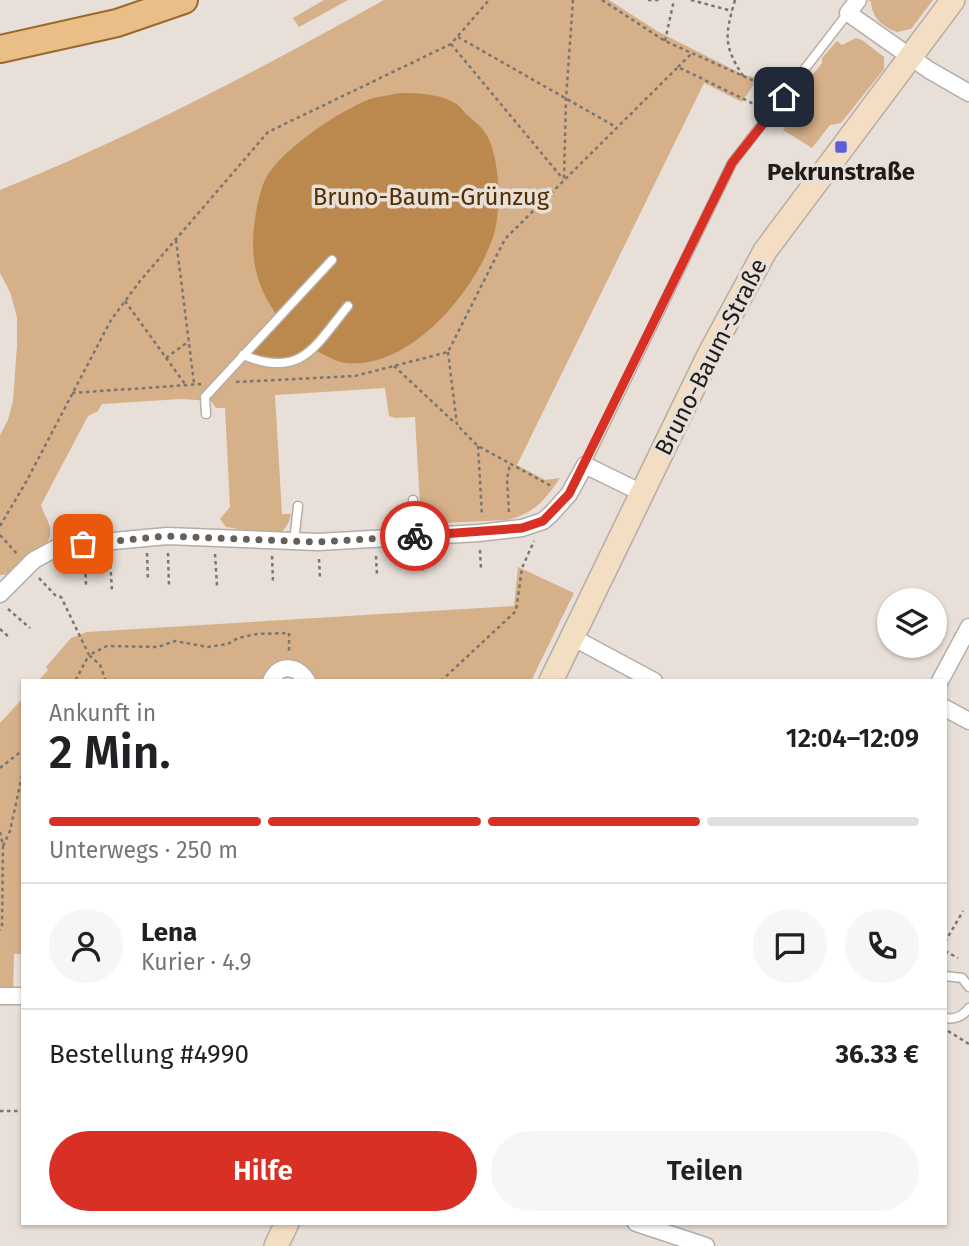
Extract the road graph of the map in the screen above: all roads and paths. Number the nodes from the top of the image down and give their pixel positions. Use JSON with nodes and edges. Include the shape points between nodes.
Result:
{"nodes":[{"id":1,"x":184,"y":0,"type":"edge"},
{"id":2,"x":489,"y":0,"type":"edge"},
{"id":3,"x":573,"y":0,"type":"edge"},
{"id":4,"x":602,"y":0,"type":"edge"},
{"id":5,"x":648,"y":0,"type":"edge"},
{"id":6,"x":660,"y":0,"type":"edge"},
{"id":7,"x":674,"y":0,"type":"edge"},
{"id":8,"x":691,"y":0,"type":"edge"},
{"id":9,"x":735,"y":0,"type":"edge"},
{"id":10,"x":953,"y":0,"type":"edge"},
{"id":11,"x":853,"y":6,"type":"edge"},
{"id":12,"x":732,"y":11,"type":"junction"},
{"id":13,"x":458,"y":37,"type":"junction"},
{"id":14,"x":665,"y":41,"type":"junction"},
{"id":15,"x":451,"y":44,"type":"junction"},
{"id":16,"x":0,"y":50,"type":"edge"},
{"id":17,"x":692,"y":53,"type":"junction"},
{"id":18,"x":911,"y":57,"type":"junction"},
{"id":19,"x":678,"y":67,"type":"junction"},
{"id":20,"x":743,"y":76,"type":"junction"},
{"id":21,"x":775,"y":91,"type":"dead end"},
{"id":22,"x":969,"y":93,"type":"edge"},
{"id":23,"x":566,"y":99,"type":"junction"},
{"id":24,"x":762,"y":107,"type":"dead end"},
{"id":25,"x":616,"y":127,"type":"junction"},
{"id":26,"x":564,"y":180,"type":"junction"},
{"id":27,"x":176,"y":240,"type":"junction"},
{"id":28,"x":332,"y":260,"type":"dead end"},
{"id":29,"x":125,"y":301,"type":"junction"},
{"id":30,"x":348,"y":306,"type":"dead end"},
{"id":31,"x":189,"y":341,"type":"junction"},
{"id":32,"x":448,"y":352,"type":"junction"},
{"id":33,"x":243,"y":355,"type":"junction"},
{"id":34,"x":166,"y":358,"type":"junction"},
{"id":35,"x":394,"y":366,"type":"junction"},
{"id":36,"x":217,"y":383,"type":"junction"},
{"id":37,"x":185,"y":384,"type":"junction"},
{"id":38,"x":194,"y":384,"type":"junction"},
{"id":39,"x":72,"y":393,"type":"junction"},
{"id":40,"x":206,"y":414,"type":"dead end"},
{"id":41,"x":457,"y":425,"type":"junction"},
{"id":42,"x":478,"y":446,"type":"junction"},
{"id":43,"x":510,"y":464,"type":"junction"},
{"id":44,"x":584,"y":465,"type":"junction"},
{"id":45,"x":642,"y":493,"type":"junction"},
{"id":46,"x":569,"y":494,"type":"junction"},
{"id":47,"x":413,"y":500,"type":"dead end"},
{"id":48,"x":298,"y":506,"type":"dead end"},
{"id":49,"x":543,"y":521,"type":"junction"},
{"id":50,"x":510,"y":522,"type":"dead end"},
{"id":51,"x":0,"y":526,"type":"edge"},
{"id":52,"x":483,"y":533,"type":"junction"},
{"id":53,"x":0,"y":535,"type":"edge"},
{"id":54,"x":167,"y":536,"type":"junction"},
{"id":55,"x":215,"y":536,"type":"junction"},
{"id":56,"x":415,"y":536,"type":"junction"},
{"id":57,"x":146,"y":538,"type":"junction"},
{"id":58,"x":271,"y":539,"type":"junction"},
{"id":59,"x":374,"y":539,"type":"junction"},
{"id":60,"x":109,"y":541,"type":"junction"},
{"id":61,"x":294,"y":542,"type":"junction"},
{"id":62,"x":83,"y":544,"type":"junction"},
{"id":63,"x":28,"y":566,"type":"junction"},
{"id":64,"x":377,"y":575,"type":"dead end"},
{"id":65,"x":148,"y":581,"type":"dead end"},
{"id":66,"x":273,"y":582,"type":"dead end"},
{"id":67,"x":86,"y":585,"type":"dead end"},
{"id":68,"x":217,"y":586,"type":"dead end"},
{"id":69,"x":169,"y":587,"type":"dead end"},
{"id":70,"x":112,"y":592,"type":"dead end"},
{"id":71,"x":2,"y":599,"type":"edge"},
{"id":72,"x":969,"y":627,"type":"edge"},
{"id":73,"x":30,"y":628,"type":"dead end"},
{"id":74,"x":0,"y":629,"type":"edge"},
{"id":75,"x":572,"y":637,"type":"junction"},
{"id":76,"x":10,"y":638,"type":"dead end"},
{"id":77,"x":89,"y":655,"type":"junction"},
{"id":78,"x":289,"y":668,"type":"junction"},
{"id":79,"x":76,"y":679,"type":"edge"},
{"id":80,"x":105,"y":679,"type":"edge"},
{"id":81,"x":272,"y":679,"type":"edge"},
{"id":82,"x":305,"y":679,"type":"edge"},
{"id":83,"x":443,"y":679,"type":"edge"},
{"id":84,"x":552,"y":679,"type":"edge"},
{"id":85,"x":650,"y":679,"type":"edge"},
{"id":86,"x":941,"y":679,"type":"edge"},
{"id":87,"x":947,"y":709,"type":"edge"},
{"id":88,"x":969,"y":721,"type":"edge"},
{"id":89,"x":21,"y":752,"type":"edge"},
{"id":90,"x":0,"y":768,"type":"edge"},
{"id":91,"x":21,"y":780,"type":"edge"},
{"id":92,"x":0,"y":832,"type":"edge"},
{"id":93,"x":3,"y":846,"type":"junction"},
{"id":94,"x":963,"y":911,"type":"dead end"},
{"id":95,"x":0,"y":930,"type":"edge"},
{"id":96,"x":947,"y":939,"type":"edge"},
{"id":97,"x":947,"y":952,"type":"edge"},
{"id":98,"x":958,"y":958,"type":"dead end"},
{"id":99,"x":947,"y":976,"type":"edge"},
{"id":100,"x":969,"y":987,"type":"edge"},
{"id":101,"x":0,"y":996,"type":"edge"},
{"id":102,"x":21,"y":996,"type":"edge"},
{"id":103,"x":969,"y":1007,"type":"edge"},
{"id":104,"x":947,"y":1018,"type":"edge"},
{"id":105,"x":966,"y":1018,"type":"edge"},
{"id":106,"x":947,"y":1031,"type":"edge"},
{"id":107,"x":969,"y":1044,"type":"edge"},
{"id":108,"x":0,"y":1111,"type":"edge"},
{"id":109,"x":21,"y":1111,"type":"edge"},
{"id":110,"x":286,"y":1225,"type":"edge"},
{"id":111,"x":654,"y":1226,"type":"edge"},
{"id":112,"x":276,"y":1246,"type":"edge"},
{"id":113,"x":706,"y":1246,"type":"edge"}],
"edges":[{"from":1,"to":16,"type":"main road","via":[[117,23]]},
{"from":2,"to":13,"type":"path"},
{"from":3,"to":23,"type":"path"},
{"from":4,"to":14,"type":"path"},
{"from":5,"to":6,"type":"path"},
{"from":7,"to":14,"type":"path"},
{"from":8,"to":12,"type":"path"},
{"from":9,"to":12,"type":"path"},
{"from":10,"to":18,"type":"street","name":"Bruno-Baum-Straße"},
{"from":11,"to":18,"type":"street"},
{"from":11,"to":44,"type":"lane","via":[[732,163]]},
{"from":12,"to":20,"type":"path","via":[[729,54]]},
{"from":13,"to":15,"type":"path"},
{"from":13,"to":23,"type":"path"},
{"from":14,"to":17,"type":"path"},
{"from":15,"to":26,"type":"path"},
{"from":15,"to":27,"type":"path","via":[[268,132]]},
{"from":17,"to":19,"type":"path"},
{"from":17,"to":20,"type":"path"},
{"from":18,"to":22,"type":"street"},
{"from":18,"to":45,"type":"street","name":"Bruno-Baum-Straße","via":[[765,251]]},
{"from":19,"to":24,"type":"path"},
{"from":19,"to":25,"type":"path"},
{"from":20,"to":21,"type":"path"},
{"from":23,"to":25,"type":"path"},
{"from":23,"to":26,"type":"path"},
{"from":25,"to":26,"type":"path"},
{"from":26,"to":32,"type":"path","via":[[505,239]]},
{"from":27,"to":29,"type":"path"},
{"from":27,"to":31,"type":"path"},
{"from":28,"to":33,"type":"lane"},
{"from":29,"to":34,"type":"path"},
{"from":29,"to":39,"type":"path"},
{"from":30,"to":33,"type":"lane","via":[[313,349],[293,362],[276,365]]},
{"from":31,"to":34,"type":"path"},
{"from":31,"to":38,"type":"path"},
{"from":32,"to":35,"type":"path"},
{"from":32,"to":41,"type":"path"},
{"from":33,"to":36,"type":"lane"},
{"from":34,"to":37,"type":"path"},
{"from":35,"to":36,"type":"path","via":[[355,376]]},
{"from":35,"to":41,"type":"path"},
{"from":36,"to":38,"type":"path"},
{"from":36,"to":40,"type":"lane","via":[[205,397]]},
{"from":37,"to":38,"type":"path"},
{"from":37,"to":39,"type":"path"},
{"from":39,"to":51,"type":"path"},
{"from":41,"to":42,"type":"path"},
{"from":42,"to":43,"type":"path"},
{"from":42,"to":52,"type":"path"},
{"from":43,"to":46,"type":"path"},
{"from":43,"to":50,"type":"path"},
{"from":44,"to":45,"type":"street"},
{"from":44,"to":46,"type":"street"},
{"from":45,"to":75,"type":"street","name":"Bruno-Baum-Straße"},
{"from":46,"to":49,"type":"street"},
{"from":47,"to":56,"type":"lane"},
{"from":48,"to":61,"type":"lane"},
{"from":49,"to":52,"type":"street"},
{"from":49,"to":83,"type":"path","via":[[522,568],[516,611]]},
{"from":52,"to":56,"type":"street"},
{"from":53,"to":63,"type":"path"},
{"from":54,"to":55,"type":"street"},
{"from":54,"to":57,"type":"street"},
{"from":54,"to":69,"type":"path"},
{"from":55,"to":58,"type":"street"},
{"from":55,"to":68,"type":"path"},
{"from":56,"to":59,"type":"street"},
{"from":57,"to":60,"type":"street"},
{"from":57,"to":65,"type":"path"},
{"from":58,"to":61,"type":"street"},
{"from":58,"to":66,"type":"path"},
{"from":59,"to":61,"type":"street"},
{"from":59,"to":64,"type":"path"},
{"from":60,"to":62,"type":"street"},
{"from":60,"to":70,"type":"path"},
{"from":62,"to":63,"type":"street","via":[[60,546]]},
{"from":62,"to":67,"type":"path"},
{"from":63,"to":71,"type":"street"},
{"from":63,"to":77,"type":"path","via":[[61,597]]},
{"from":71,"to":73,"type":"path"},
{"from":72,"to":86,"type":"street"},
{"from":74,"to":76,"type":"path"},
{"from":75,"to":84,"type":"street","name":"Bruno-Baum-Straße"},
{"from":75,"to":85,"type":"street"},
{"from":77,"to":78,"type":"path","via":[[107,646],[158,647],[175,641],[208,647],[257,634],[289,633]]},
{"from":77,"to":79,"type":"path"},
{"from":77,"to":80,"type":"path","via":[[100,665]]},
{"from":78,"to":81,"type":"street","via":[[277,671]]},
{"from":78,"to":82,"type":"street"},
{"from":87,"to":88,"type":"street"},
{"from":89,"to":90,"type":"path"},
{"from":91,"to":93,"type":"path"},
{"from":92,"to":93,"type":"path"},
{"from":93,"to":95,"type":"path"},
{"from":94,"to":96,"type":"path"},
{"from":97,"to":98,"type":"path"},
{"from":99,"to":100,"type":"lane","via":[[962,978]]},
{"from":101,"to":102,"type":"street"},
{"from":103,"to":105,"type":"lane"},
{"from":104,"to":105,"type":"lane"},
{"from":106,"to":107,"type":"path"},
{"from":108,"to":109,"type":"path"},
{"from":110,"to":112,"type":"street"},
{"from":111,"to":113,"type":"street"}]}
